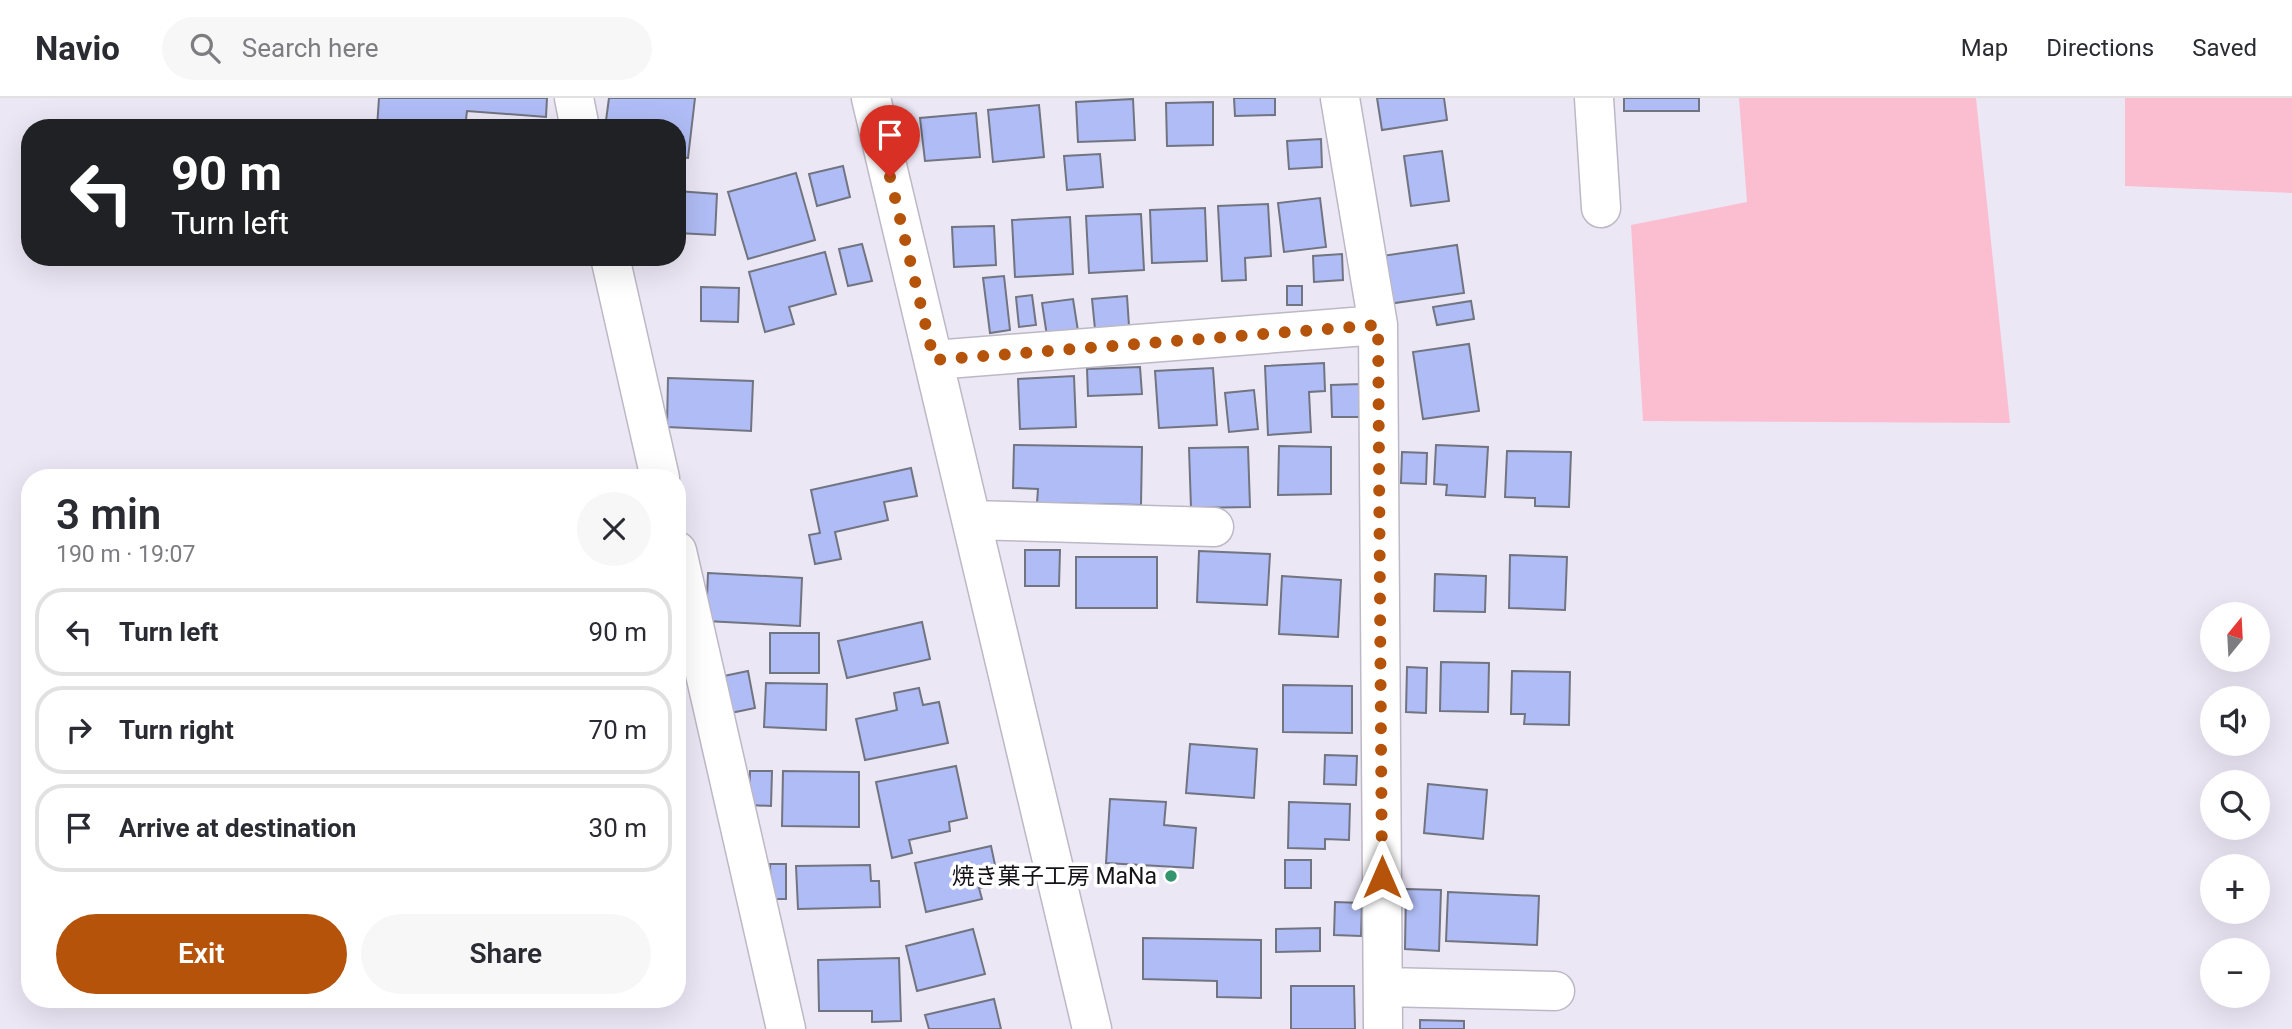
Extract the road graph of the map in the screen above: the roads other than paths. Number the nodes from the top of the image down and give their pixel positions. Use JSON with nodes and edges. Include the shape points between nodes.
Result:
{"nodes":[{"id":1,"x":574,"y":98,"type":"edge"},
{"id":2,"x":872,"y":98,"type":"edge"},
{"id":3,"x":1339,"y":98,"type":"edge"},
{"id":4,"x":1594,"y":98,"type":"edge"},
{"id":5,"x":578,"y":119,"type":"edge"},
{"id":6,"x":1601,"y":208,"type":"dead end"},
{"id":7,"x":612,"y":266,"type":"edge"},
{"id":8,"x":1378,"y":325,"type":"junction"},
{"id":9,"x":934,"y":360,"type":"junction"},
{"id":10,"x":658,"y":469,"type":"edge"},
{"id":11,"x":972,"y":520,"type":"junction"},
{"id":12,"x":1214,"y":527,"type":"dead end"},
{"id":13,"x":686,"y":590,"type":"edge"},
{"id":14,"x":1383,"y":987,"type":"junction"},
{"id":15,"x":1555,"y":990,"type":"dead end"},
{"id":16,"x":786,"y":1029,"type":"edge"},
{"id":17,"x":1092,"y":1029,"type":"edge"},
{"id":18,"x":1383,"y":1029,"type":"edge"}],
"edges":[{"from":1,"to":5,"type":"street"},
{"from":2,"to":9,"type":"street"},
{"from":3,"to":8,"type":"street"},
{"from":4,"to":6,"type":"street"},
{"from":7,"to":10,"type":"street"},
{"from":8,"to":9,"type":"street"},
{"from":8,"to":14,"type":"street"},
{"from":9,"to":11,"type":"street"},
{"from":11,"to":12,"type":"street"},
{"from":11,"to":17,"type":"street"},
{"from":13,"to":16,"type":"street"},
{"from":14,"to":15,"type":"street"},
{"from":14,"to":18,"type":"street"}]}
